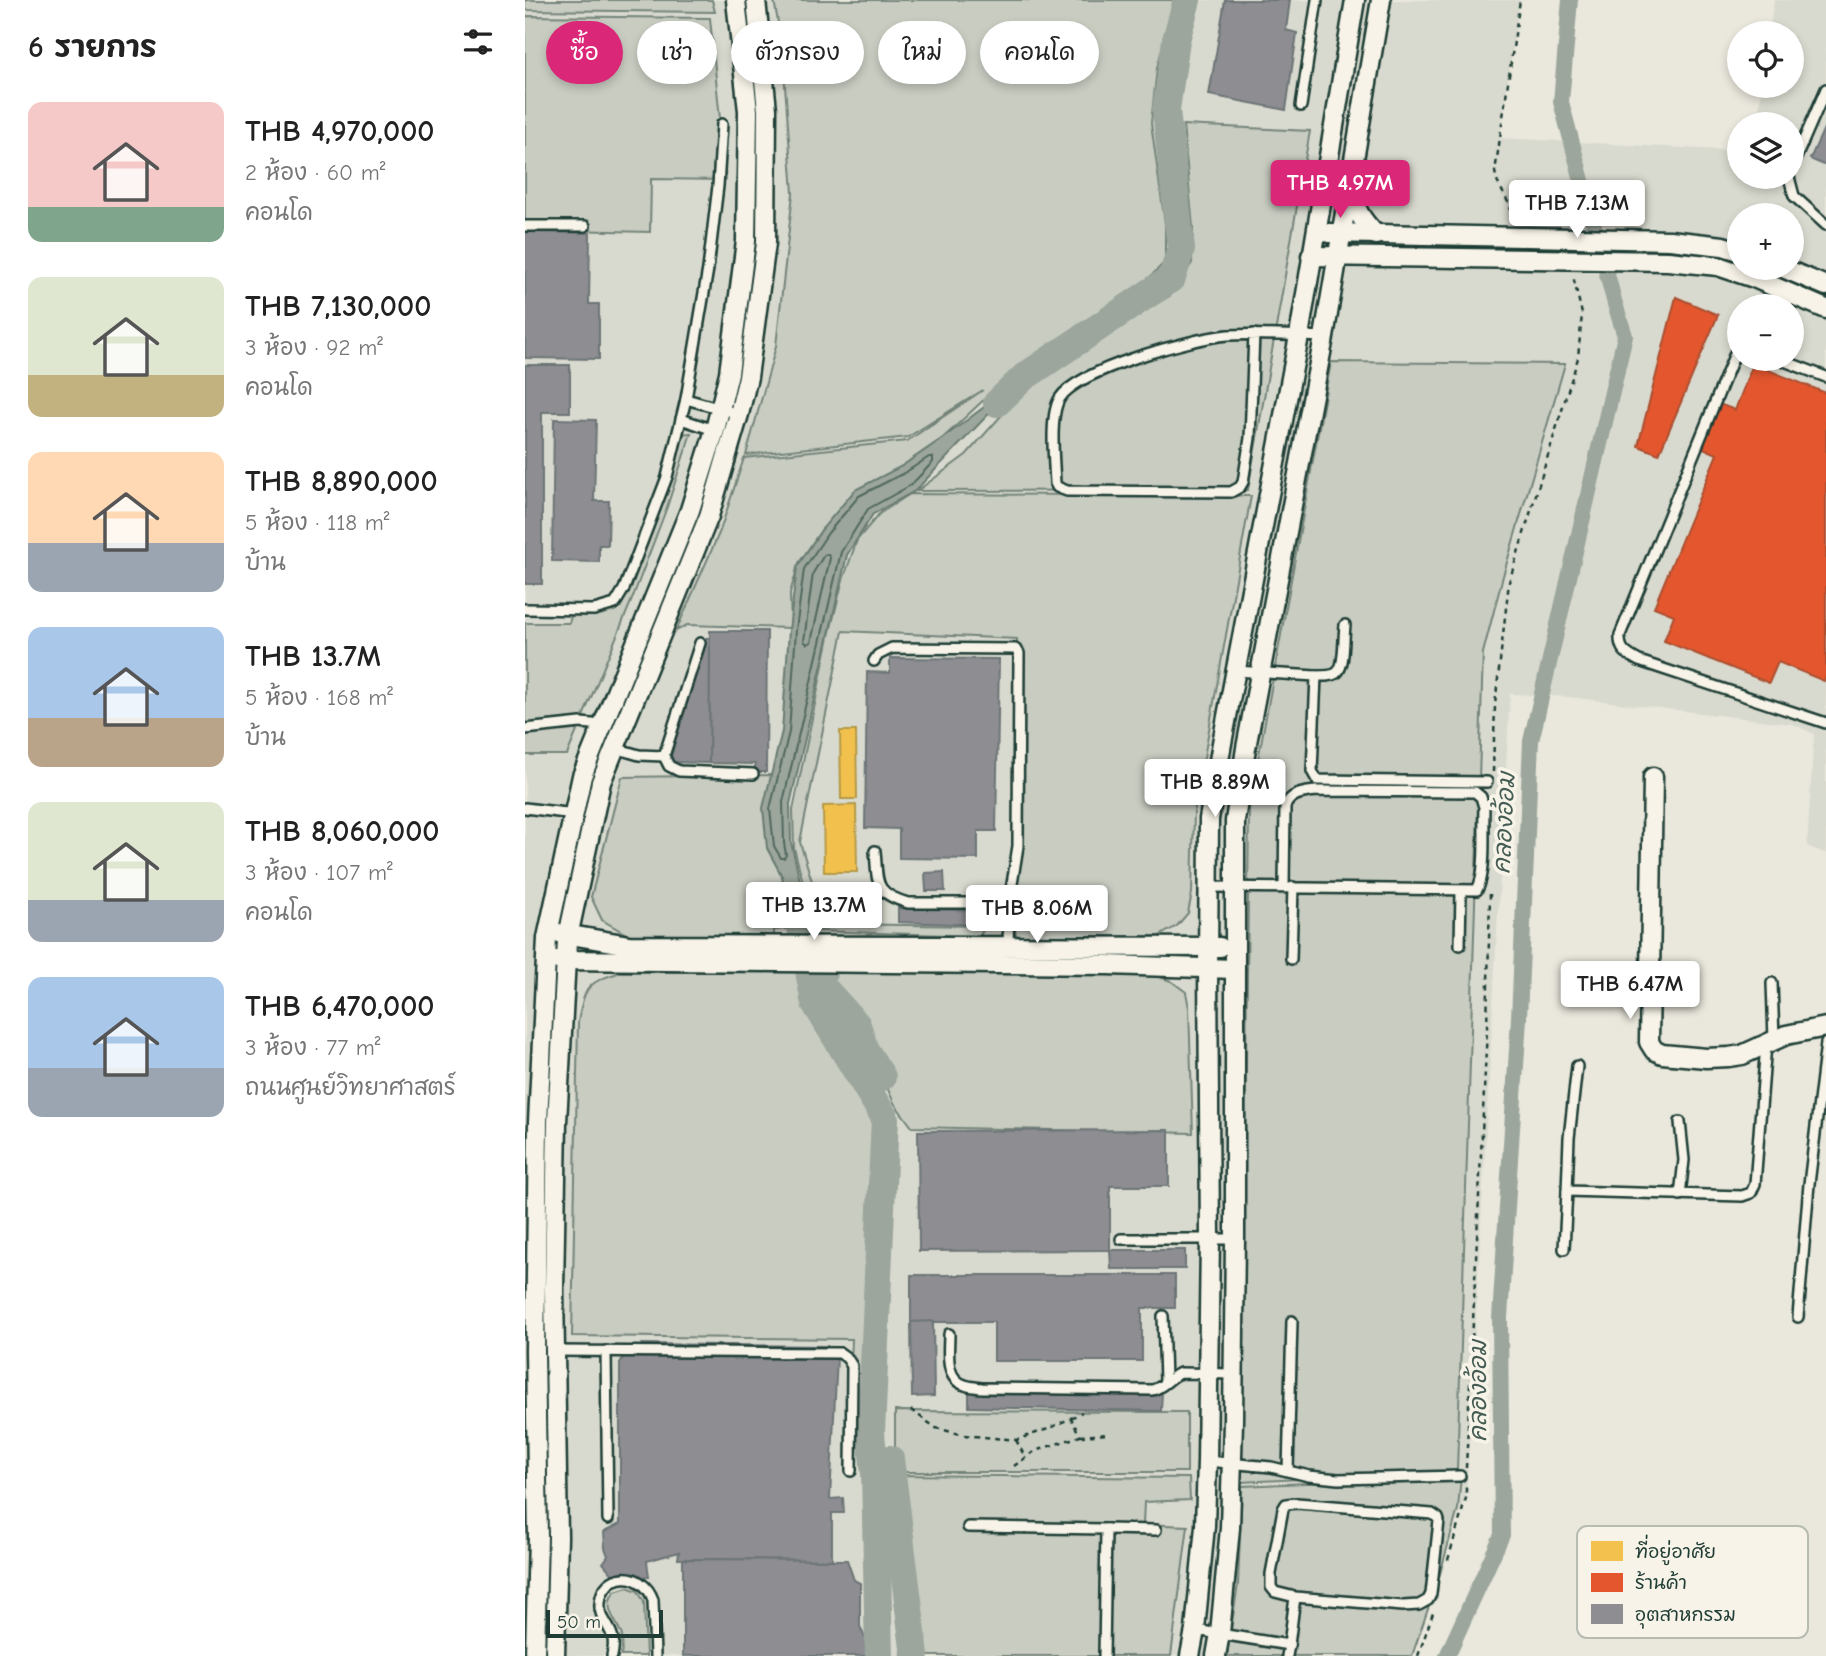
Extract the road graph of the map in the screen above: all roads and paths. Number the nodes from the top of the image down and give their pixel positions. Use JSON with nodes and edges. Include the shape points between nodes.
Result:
{"nodes":[{"id":1,"x":736,"y":0,"type":"edge"},
{"id":2,"x":757,"y":0,"type":"edge"},
{"id":3,"x":1317,"y":0,"type":"edge"},
{"id":4,"x":1355,"y":0,"type":"edge"},
{"id":5,"x":1381,"y":0,"type":"edge"},
{"id":6,"x":1520,"y":0,"type":"edge"},
{"id":7,"x":1826,"y":89,"type":"edge"},
{"id":8,"x":1301,"y":106,"type":"dead end"},
{"id":9,"x":722,"y":124,"type":"dead end"},
{"id":10,"x":1804,"y":139,"type":"edge"},
{"id":11,"x":1349,"y":182,"type":"junction"},
{"id":12,"x":1792,"y":189,"type":"edge"},
{"id":13,"x":1826,"y":225,"type":"edge"},
{"id":14,"x":525,"y":226,"type":"edge"},
{"id":15,"x":585,"y":226,"type":"dead end"},
{"id":16,"x":1315,"y":233,"type":"junction"},
{"id":17,"x":1341,"y":233,"type":"junction"},
{"id":18,"x":1376,"y":234,"type":"junction"},
{"id":19,"x":1513,"y":236,"type":"junction"},
{"id":20,"x":1727,"y":247,"type":"edge"},
{"id":21,"x":1337,"y":255,"type":"junction"},
{"id":22,"x":1376,"y":255,"type":"junction"},
{"id":23,"x":1311,"y":256,"type":"junction"},
{"id":24,"x":1570,"y":259,"type":"junction"},
{"id":25,"x":1804,"y":277,"type":"edge"},
{"id":26,"x":1826,"y":286,"type":"edge"},
{"id":27,"x":1331,"y":291,"type":"junction"},
{"id":28,"x":1826,"y":309,"type":"edge"},
{"id":29,"x":1254,"y":334,"type":"junction"},
{"id":30,"x":1299,"y":336,"type":"junction"},
{"id":31,"x":1324,"y":337,"type":"junction"},
{"id":32,"x":1804,"y":369,"type":"edge"},
{"id":33,"x":1728,"y":371,"type":"edge"},
{"id":34,"x":1826,"y":377,"type":"edge"},
{"id":35,"x":686,"y":399,"type":"junction"},
{"id":36,"x":719,"y":407,"type":"junction"},
{"id":37,"x":739,"y":414,"type":"junction"},
{"id":38,"x":681,"y":419,"type":"junction"},
{"id":39,"x":715,"y":430,"type":"junction"},
{"id":40,"x":732,"y":436,"type":"junction"},
{"id":41,"x":525,"y":609,"type":"edge"},
{"id":42,"x":1345,"y":625,"type":"dead end"},
{"id":43,"x":700,"y":643,"type":"dead end"},
{"id":44,"x":874,"y":661,"type":"dead end"},
{"id":45,"x":1235,"y":671,"type":"junction"},
{"id":46,"x":1261,"y":673,"type":"junction"},
{"id":47,"x":1316,"y":676,"type":"junction"},
{"id":48,"x":1826,"y":723,"type":"edge"},
{"id":49,"x":603,"y":725,"type":"junction"},
{"id":50,"x":525,"y":729,"type":"edge"},
{"id":51,"x":615,"y":748,"type":"junction"},
{"id":52,"x":664,"y":756,"type":"junction"},
{"id":53,"x":1493,"y":772,"type":"dead end"},
{"id":54,"x":753,"y":774,"type":"dead end"},
{"id":55,"x":1653,"y":777,"type":"dead end"},
{"id":56,"x":1487,"y":782,"type":"dead end"},
{"id":57,"x":525,"y":808,"type":"edge"},
{"id":58,"x":574,"y":814,"type":"junction"},
{"id":59,"x":875,"y":851,"type":"dead end"},
{"id":60,"x":1234,"y":886,"type":"junction"},
{"id":61,"x":1209,"y":887,"type":"junction"},
{"id":62,"x":1289,"y":887,"type":"junction"},
{"id":63,"x":1461,"y":891,"type":"junction"},
{"id":64,"x":1490,"y":893,"type":"dead end"},
{"id":65,"x":1009,"y":903,"type":"junction"},
{"id":66,"x":549,"y":931,"type":"junction"},
{"id":67,"x":568,"y":934,"type":"junction"},
{"id":68,"x":1460,"y":945,"type":"dead end"},
{"id":69,"x":1234,"y":947,"type":"junction"},
{"id":70,"x":1208,"y":948,"type":"junction"},
{"id":71,"x":789,"y":954,"type":"junction"},
{"id":72,"x":1008,"y":955,"type":"junction"},
{"id":73,"x":546,"y":959,"type":"junction"},
{"id":74,"x":1291,"y":959,"type":"dead end"},
{"id":75,"x":566,"y":960,"type":"junction"},
{"id":76,"x":1207,"y":968,"type":"junction"},
{"id":77,"x":1234,"y":969,"type":"junction"},
{"id":78,"x":1772,"y":983,"type":"dead end"},
{"id":79,"x":1826,"y":1027,"type":"edge"},
{"id":80,"x":1770,"y":1041,"type":"junction"},
{"id":81,"x":1826,"y":1043,"type":"edge"},
{"id":82,"x":1577,"y":1066,"type":"dead end"},
{"id":83,"x":531,"y":1113,"type":"edge"},
{"id":84,"x":1680,"y":1122,"type":"dead end"},
{"id":85,"x":1567,"y":1191,"type":"junction"},
{"id":86,"x":1680,"y":1195,"type":"junction"},
{"id":87,"x":1121,"y":1239,"type":"dead end"},
{"id":88,"x":1210,"y":1239,"type":"junction"},
{"id":89,"x":1235,"y":1239,"type":"junction"},
{"id":90,"x":1564,"y":1249,"type":"dead end"},
{"id":91,"x":538,"y":1291,"type":"edge"},
{"id":92,"x":1163,"y":1316,"type":"dead end"},
{"id":93,"x":1798,"y":1317,"type":"dead end"},
{"id":94,"x":1292,"y":1321,"type":"dead end"},
{"id":95,"x":949,"y":1334,"type":"dead end"},
{"id":96,"x":606,"y":1351,"type":"junction"},
{"id":97,"x":555,"y":1352,"type":"junction"},
{"id":98,"x":1234,"y":1374,"type":"junction"},
{"id":99,"x":1208,"y":1375,"type":"junction"},
{"id":100,"x":1165,"y":1381,"type":"junction"},
{"id":101,"x":911,"y":1410,"type":"dead end"},
{"id":102,"x":1082,"y":1412,"type":"dead end"},
{"id":103,"x":1071,"y":1418,"type":"junction"},
{"id":104,"x":531,"y":1421,"type":"edge"},
{"id":105,"x":1108,"y":1434,"type":"dead end"},
{"id":106,"x":1080,"y":1436,"type":"junction"},
{"id":107,"x":1016,"y":1440,"type":"junction"},
{"id":108,"x":1025,"y":1458,"type":"junction"},
{"id":109,"x":1207,"y":1461,"type":"junction"},
{"id":110,"x":1232,"y":1463,"type":"junction"},
{"id":111,"x":1014,"y":1466,"type":"dead end"},
{"id":112,"x":851,"y":1471,"type":"dead end"},
{"id":113,"x":1288,"y":1471,"type":"junction"},
{"id":114,"x":1460,"y":1476,"type":"dead end"},
{"id":115,"x":608,"y":1519,"type":"dead end"},
{"id":116,"x":968,"y":1527,"type":"dead end"},
{"id":117,"x":1106,"y":1530,"type":"junction"},
{"id":118,"x":1156,"y":1530,"type":"dead end"},
{"id":119,"x":1448,"y":1562,"type":"dead end"},
{"id":120,"x":1295,"y":1597,"type":"junction"},
{"id":121,"x":1433,"y":1612,"type":"dead end"},
{"id":122,"x":1195,"y":1630,"type":"junction"},
{"id":123,"x":1220,"y":1633,"type":"junction"},
{"id":124,"x":1289,"y":1645,"type":"junction"},
{"id":125,"x":532,"y":1651,"type":"edge"},
{"id":126,"x":555,"y":1656,"type":"edge"},
{"id":127,"x":612,"y":1656,"type":"edge"},
{"id":128,"x":655,"y":1656,"type":"edge"},
{"id":129,"x":1104,"y":1656,"type":"edge"},
{"id":130,"x":1190,"y":1656,"type":"edge"},
{"id":131,"x":1216,"y":1656,"type":"edge"},
{"id":132,"x":1287,"y":1656,"type":"edge"},
{"id":133,"x":1418,"y":1656,"type":"edge"}],
"edges":[{"from":1,"to":36,"type":"street","via":[[748,111],[746,241],[729,373]]},
{"from":2,"to":37,"type":"street","via":[[767,110],[766,243]]},
{"from":3,"to":8,"type":"lane"},
{"from":4,"to":16,"type":"street"},
{"from":5,"to":11,"type":"street"},
{"from":6,"to":19,"type":"path","via":[[1495,172],[1510,206]]},
{"from":7,"to":10,"type":"lane"},
{"from":9,"to":35,"type":"lane","via":[[708,269]]},
{"from":11,"to":17,"type":"street"},
{"from":11,"to":18,"type":"street","via":[[1361,219]]},
{"from":12,"to":13,"type":"lane"},
{"from":14,"to":15,"type":"lane"},
{"from":16,"to":17,"type":"street"},
{"from":16,"to":23,"type":"street"},
{"from":17,"to":18,"type":"street"},
{"from":17,"to":21,"type":"street"},
{"from":18,"to":19,"type":"street"},
{"from":19,"to":20,"type":"street","via":[[1670,240]]},
{"from":21,"to":22,"type":"street"},
{"from":21,"to":23,"type":"street"},
{"from":21,"to":27,"type":"street"},
{"from":22,"to":24,"type":"street"},
{"from":22,"to":27,"type":"street","via":[[1350,265]]},
{"from":23,"to":30,"type":"street"},
{"from":24,"to":28,"type":"street","via":[[1718,266]]},
{"from":24,"to":53,"type":"path","via":[[1582,314],[1578,358],[1509,582],[1495,705]]},
{"from":25,"to":26,"type":"street"},
{"from":27,"to":31,"type":"street"},
{"from":29,"to":29,"type":"lane","via":[[1177,345],[1105,368],[1071,386],[1060,398],[1054,417],[1057,487],[1067,491],[1237,490],[1243,482],[1250,438]]},
{"from":29,"to":30,"type":"lane"},
{"from":30,"to":31,"type":"lane"},
{"from":30,"to":45,"type":"street"},
{"from":31,"to":46,"type":"street"},
{"from":32,"to":34,"type":"lane"},
{"from":33,"to":48,"type":"lane","via":[[1619,645],[1639,661]]},
{"from":35,"to":36,"type":"lane"},
{"from":35,"to":38,"type":"lane"},
{"from":36,"to":37,"type":"lane"},
{"from":36,"to":39,"type":"street"},
{"from":37,"to":40,"type":"street"},
{"from":38,"to":39,"type":"lane"},
{"from":38,"to":41,"type":"lane","via":[[667,477],[615,604],[594,610]]},
{"from":39,"to":40,"type":"lane"},
{"from":39,"to":49,"type":"street","via":[[690,510]]},
{"from":40,"to":51,"type":"street","via":[[709,516]]},
{"from":42,"to":47,"type":"lane","via":[[1342,667],[1330,676]]},
{"from":43,"to":52,"type":"lane"},
{"from":44,"to":65,"type":"lane","via":[[892,648],[1015,649],[1019,653],[1018,846]]},
{"from":45,"to":46,"type":"lane"},
{"from":45,"to":61,"type":"street","via":[[1209,819]]},
{"from":46,"to":47,"type":"lane"},
{"from":46,"to":60,"type":"street","via":[[1234,821]]},
{"from":47,"to":56,"type":"lane","via":[[1312,771],[1317,780]]},
{"from":49,"to":50,"type":"lane"},
{"from":49,"to":58,"type":"street","via":[[582,776]]},
{"from":51,"to":52,"type":"lane"},
{"from":51,"to":67,"type":"street","via":[[601,782]]},
{"from":52,"to":54,"type":"lane","via":[[669,766],[679,771]]},
{"from":55,"to":80,"type":"street","via":[[1649,1042],[1662,1054],[1729,1058]]},
{"from":57,"to":58,"type":"lane"},
{"from":58,"to":66,"type":"street"},
{"from":59,"to":65,"type":"lane","via":[[879,884],[892,899]]},
{"from":60,"to":61,"type":"lane"},
{"from":60,"to":62,"type":"lane"},
{"from":60,"to":69,"type":"street"},
{"from":61,"to":70,"type":"street"},
{"from":62,"to":63,"type":"lane"},
{"from":62,"to":63,"type":"lane","via":[[1285,806],[1296,794],[1475,792],[1484,807],[1483,872],[1477,890]]},
{"from":62,"to":74,"type":"lane"},
{"from":63,"to":68,"type":"lane"},
{"from":64,"to":119,"type":"path","via":[[1466,1498]]},
{"from":65,"to":72,"type":"lane"},
{"from":66,"to":67,"type":"street"},
{"from":66,"to":73,"type":"street"},
{"from":67,"to":71,"type":"street","via":[[629,945]]},
{"from":67,"to":75,"type":"street"},
{"from":69,"to":70,"type":"street"},
{"from":69,"to":77,"type":"street"},
{"from":70,"to":72,"type":"street"},
{"from":70,"to":76,"type":"street"},
{"from":71,"to":72,"type":"street"},
{"from":71,"to":75,"type":"street"},
{"from":72,"to":76,"type":"street"},
{"from":73,"to":75,"type":"street"},
{"from":73,"to":83,"type":"street"},
{"from":75,"to":91,"type":"street","via":[[557,1122]]},
{"from":76,"to":77,"type":"street"},
{"from":76,"to":88,"type":"street"},
{"from":77,"to":89,"type":"street"},
{"from":78,"to":80,"type":"lane"},
{"from":79,"to":80,"type":"street"},
{"from":80,"to":86,"type":"lane","via":[[1751,1193]]},
{"from":81,"to":93,"type":"lane"},
{"from":82,"to":85,"type":"lane"},
{"from":83,"to":91,"type":"street"},
{"from":84,"to":86,"type":"lane","via":[[1684,1160]]},
{"from":85,"to":86,"type":"lane"},
{"from":85,"to":90,"type":"lane"},
{"from":87,"to":88,"type":"lane"},
{"from":88,"to":89,"type":"lane"},
{"from":88,"to":99,"type":"street"},
{"from":89,"to":98,"type":"street"},
{"from":91,"to":97,"type":"street"},
{"from":91,"to":104,"type":"street"},
{"from":92,"to":100,"type":"lane"},
{"from":94,"to":113,"type":"lane"},
{"from":95,"to":100,"type":"lane","via":[[950,1370],[955,1381],[965,1385],[1152,1390]]},
{"from":96,"to":97,"type":"lane"},
{"from":96,"to":112,"type":"lane","via":[[840,1353],[852,1366]]},
{"from":96,"to":115,"type":"lane"},
{"from":97,"to":126,"type":"street"},
{"from":98,"to":99,"type":"lane"},
{"from":98,"to":110,"type":"street"},
{"from":99,"to":100,"type":"lane","via":[[1180,1373]]},
{"from":99,"to":109,"type":"street"},
{"from":101,"to":107,"type":"path","via":[[936,1428]]},
{"from":102,"to":103,"type":"path"},
{"from":103,"to":106,"type":"path"},
{"from":103,"to":107,"type":"path"},
{"from":104,"to":125,"type":"street","via":[[538,1537]]},
{"from":105,"to":106,"type":"path"},
{"from":106,"to":108,"type":"path"},
{"from":107,"to":108,"type":"path"},
{"from":108,"to":111,"type":"path"},
{"from":109,"to":110,"type":"lane"},
{"from":109,"to":122,"type":"street"},
{"from":110,"to":113,"type":"lane"},
{"from":110,"to":123,"type":"street"},
{"from":113,"to":114,"type":"lane","via":[[1338,1479]]},
{"from":116,"to":117,"type":"lane"},
{"from":117,"to":118,"type":"lane"},
{"from":117,"to":129,"type":"lane"},
{"from":120,"to":120,"type":"lane","via":[[1271,1587],[1286,1504],[1438,1518],[1431,1594],[1419,1605]]},
{"from":120,"to":124,"type":"lane"},
{"from":121,"to":133,"type":"path"},
{"from":122,"to":123,"type":"lane"},
{"from":122,"to":130,"type":"street"},
{"from":123,"to":124,"type":"lane"},
{"from":123,"to":131,"type":"street"},
{"from":124,"to":132,"type":"lane"},
{"from":127,"to":128,"type":"lane","via":[[613,1638],[600,1600],[609,1584],[627,1578],[644,1585],[653,1600]]}]}
